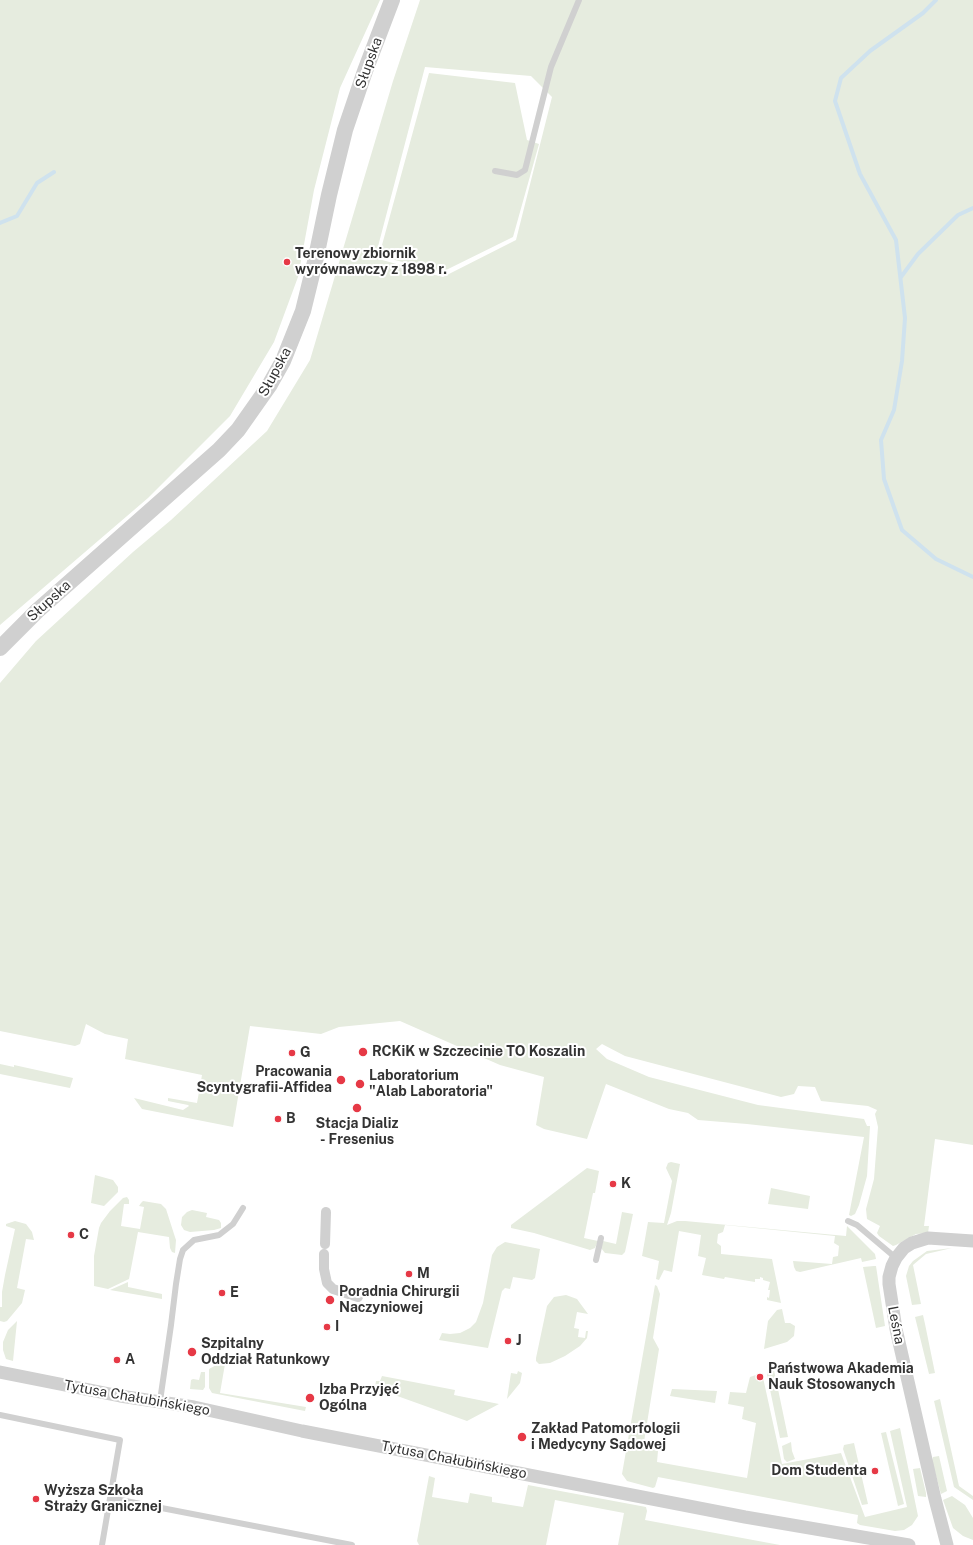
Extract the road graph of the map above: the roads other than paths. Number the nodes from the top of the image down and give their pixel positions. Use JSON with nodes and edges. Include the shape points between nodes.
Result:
{"nodes":[{"id":1,"x":392,"y":0,"type":"edge"},
{"id":2,"x":578,"y":0,"type":"edge"},
{"id":3,"x":495,"y":171,"type":"dead end"},
{"id":4,"x":0,"y":648,"type":"edge"},
{"id":5,"x":243,"y":1208,"type":"dead end"},
{"id":6,"x":326,"y":1212,"type":"dead end"},
{"id":7,"x":848,"y":1221,"type":"dead end"},
{"id":8,"x":601,"y":1238,"type":"dead end"},
{"id":9,"x":973,"y":1241,"type":"edge"},
{"id":10,"x":896,"y":1258,"type":"junction"},
{"id":11,"x":596,"y":1260,"type":"dead end"},
{"id":12,"x":358,"y":1297,"type":"dead end"},
{"id":13,"x":0,"y":1372,"type":"edge"},
{"id":14,"x":160,"y":1401,"type":"junction"},
{"id":15,"x":0,"y":1415,"type":"edge"},
{"id":16,"x":110,"y":1498,"type":"junction"},
{"id":17,"x":102,"y":1545,"type":"edge"},
{"id":18,"x":352,"y":1545,"type":"edge"},
{"id":19,"x":909,"y":1545,"type":"edge"},
{"id":20,"x":947,"y":1545,"type":"edge"}],
"edges":[{"from":1,"to":4,"type":"street","name":"Słupska","via":[[346,130],[328,195],[303,311],[283,361],[269,386],[238,430],[219,450]]},
{"from":2,"to":3,"type":"lane","via":[[551,67],[525,170],[517,175]]},
{"from":5,"to":14,"type":"lane","via":[[233,1224],[219,1235],[194,1240],[183,1250]]},
{"from":6,"to":12,"type":"street","via":[[324,1269],[327,1283],[333,1289]]},
{"from":7,"to":10,"type":"lane","via":[[857,1225]]},
{"from":8,"to":11,"type":"lane"},
{"from":9,"to":10,"type":"street","name":"Leśna","via":[[933,1238],[919,1240],[904,1248]]},
{"from":10,"to":20,"type":"street","name":"Leśna","via":[[890,1272],[889,1284],[896,1329],[934,1499]]},
{"from":13,"to":14,"type":"street","name":"Tytusa Chałubińskiego","via":[[120,1396]]},
{"from":14,"to":19,"type":"street","name":"Tytusa Chałubińskiego","via":[[661,1501]]},
{"from":15,"to":16,"type":"lane","via":[[120,1440]]},
{"from":16,"to":17,"type":"lane"},
{"from":16,"to":18,"type":"lane"}]}
